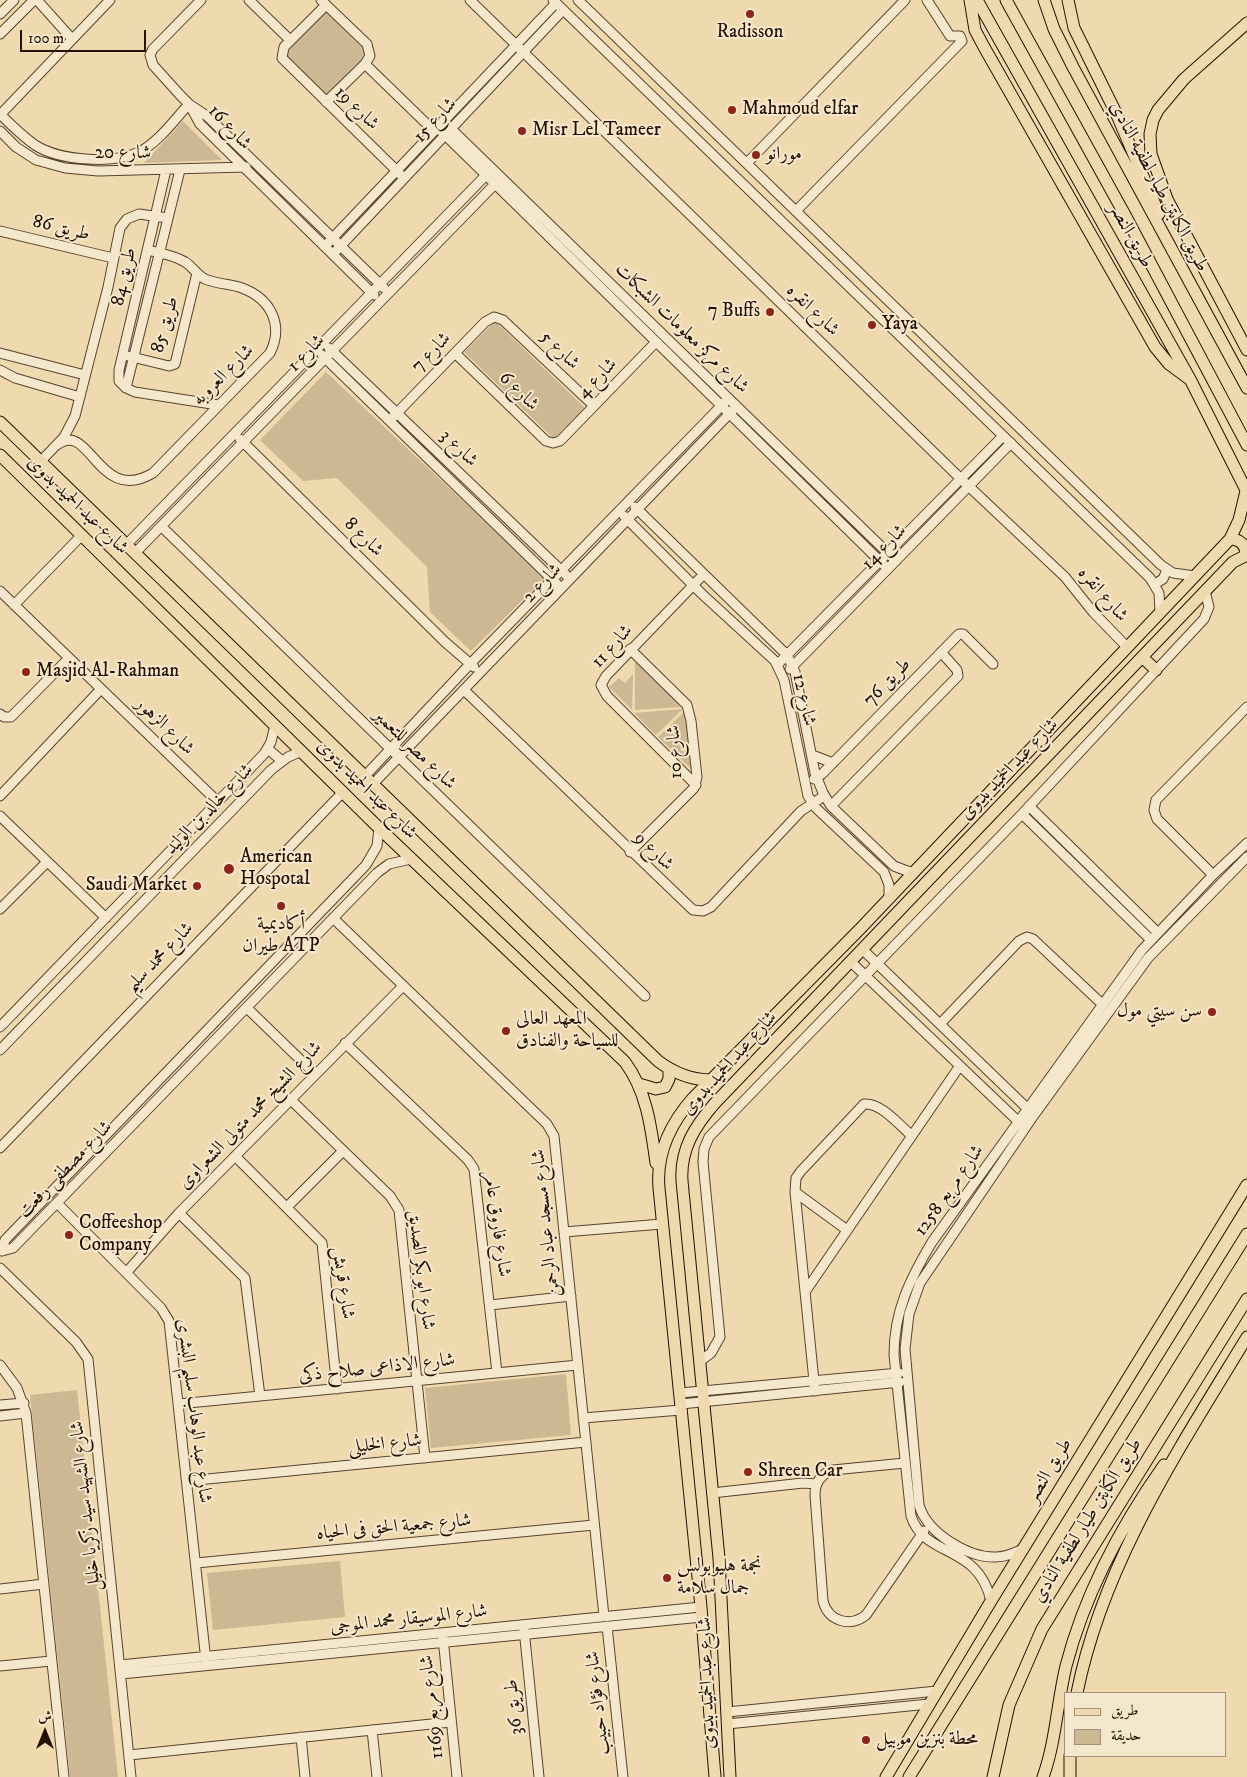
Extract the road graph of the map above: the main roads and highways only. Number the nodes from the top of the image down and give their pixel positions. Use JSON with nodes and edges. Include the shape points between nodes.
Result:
{"nodes":[{"id":1,"x":970,"y":0,"type":"edge"},
{"id":2,"x":977,"y":0,"type":"edge"},
{"id":3,"x":1006,"y":0,"type":"edge"},
{"id":4,"x":1044,"y":0,"type":"edge"},
{"id":5,"x":1068,"y":0,"type":"edge"},
{"id":6,"x":1247,"y":23,"type":"edge"},
{"id":7,"x":1127,"y":138,"type":"junction"},
{"id":8,"x":1151,"y":143,"type":"junction"},
{"id":9,"x":1162,"y":232,"type":"junction"},
{"id":10,"x":1247,"y":350,"type":"edge"},
{"id":11,"x":1190,"y":379,"type":"junction"},
{"id":12,"x":1247,"y":388,"type":"edge"},
{"id":13,"x":0,"y":422,"type":"edge"},
{"id":14,"x":1247,"y":445,"type":"edge"},
{"id":15,"x":0,"y":455,"type":"edge"},
{"id":16,"x":1247,"y":491,"type":"edge"},
{"id":17,"x":1230,"y":539,"type":"junction"},
{"id":18,"x":1247,"y":555,"type":"edge"},
{"id":19,"x":1142,"y":657,"type":"junction"},
{"id":20,"x":1156,"y":670,"type":"road end"},
{"id":21,"x":669,"y":1069,"type":"junction"},
{"id":22,"x":711,"y":1080,"type":"junction"},
{"id":23,"x":639,"y":1084,"type":"junction"},
{"id":24,"x":658,"y":1175,"type":"junction"},
{"id":25,"x":1247,"y":1185,"type":"edge"},
{"id":26,"x":1247,"y":1234,"type":"edge"},
{"id":27,"x":1247,"y":1299,"type":"edge"},
{"id":28,"x":1247,"y":1337,"type":"edge"},
{"id":29,"x":1193,"y":1424,"type":"junction"},
{"id":30,"x":1077,"y":1692,"type":"edge"},
{"id":31,"x":1070,"y":1757,"type":"edge"},
{"id":32,"x":715,"y":1777,"type":"edge"},
{"id":33,"x":730,"y":1777,"type":"edge"},
{"id":34,"x":886,"y":1777,"type":"edge"},
{"id":35,"x":909,"y":1777,"type":"edge"},
{"id":36,"x":993,"y":1777,"type":"edge"},
{"id":37,"x":1043,"y":1777,"type":"edge"},
{"id":38,"x":1070,"y":1777,"type":"edge"}],
"edges":[{"from":1,"to":11,"type":"main road","via":[[975,30],[1155,347],[1169,364]]},
{"from":2,"to":11,"type":"main road","name":"طريق النصر"},
{"from":3,"to":14,"type":"main road","name":"طريق النصر"},
{"from":4,"to":9,"type":"main road","name":"طريق الكابتن طيار لطفية النادي","via":[[1073,67]]},
{"from":5,"to":7,"type":"main road","via":[[1074,28]]},
{"from":6,"to":8,"type":"main road","name":"طريق الكابتن طيار لطفية النادي","via":[[1196,67],[1158,110],[1153,120]]},
{"from":7,"to":8,"type":"main road","via":[[1140,146],[1147,147]]},
{"from":7,"to":9,"type":"main road","via":[[1160,216]]},
{"from":8,"to":10,"type":"main road","name":"طريق الكابتن طيار لطفية النادي","via":[[1155,170],[1166,199]]},
{"from":9,"to":12,"type":"main road","name":"طريق الكابتن طيار لطفية النادي"},
{"from":11,"to":16,"type":"main road","name":"طريق النصر"},
{"from":13,"to":21,"type":"main road","name":"شارع عبد الحميد بدوى"},
{"from":15,"to":23,"type":"main road","name":"شارع عبد الحميد بدوى","via":[[379,828],[615,1052]]},
{"from":16,"to":17,"type":"main road","name":"شارع عبد الحميد بدوى"},
{"from":17,"to":18,"type":"main road","via":[[1243,544]]},
{"from":17,"to":22,"type":"main road","name":"شارع عبد الحميد بدوى","via":[[915,872]]},
{"from":18,"to":19,"type":"main road","name":"شارع عبد الحميد بدوى","via":[[1233,562]]},
{"from":19,"to":20,"type":"main road"},
{"from":19,"to":33,"type":"main road","name":"شارع عبد الحميد بدوى","via":[[715,1103],[692,1132],[687,1144],[682,1181],[722,1600]]},
{"from":21,"to":22,"type":"main road","name":"شارع عبد الحميد بدوى","via":[[686,1077]]},
{"from":21,"to":23,"type":"main road","via":[[665,1087],[656,1089]]},
{"from":22,"to":24,"type":"main road","name":"شارع عبد الحميد بدوى","via":[[684,1108],[671,1130],[662,1151]]},
{"from":23,"to":24,"type":"main road","name":"شارع عبد الحميد بدوى","via":[[650,1120]]},
{"from":24,"to":32,"type":"main road","name":"شارع عبد الحميد بدوى","via":[[702,1612]]},
{"from":25,"to":34,"type":"main road","name":"طريق النصر"},
{"from":26,"to":35,"type":"main road"},
{"from":27,"to":36,"type":"main road","name":"طريق الكابتن طيار لطفية النادي","via":[[1042,1629],[1009,1705]]},
{"from":28,"to":29,"type":"main road"},
{"from":29,"to":30,"type":"main road","via":[[1112,1580],[1098,1614]]},
{"from":29,"to":37,"type":"main road","via":[[1155,1479],[1094,1587],[1066,1667],[1053,1744]]},
{"from":31,"to":38,"type":"main road"}]}
